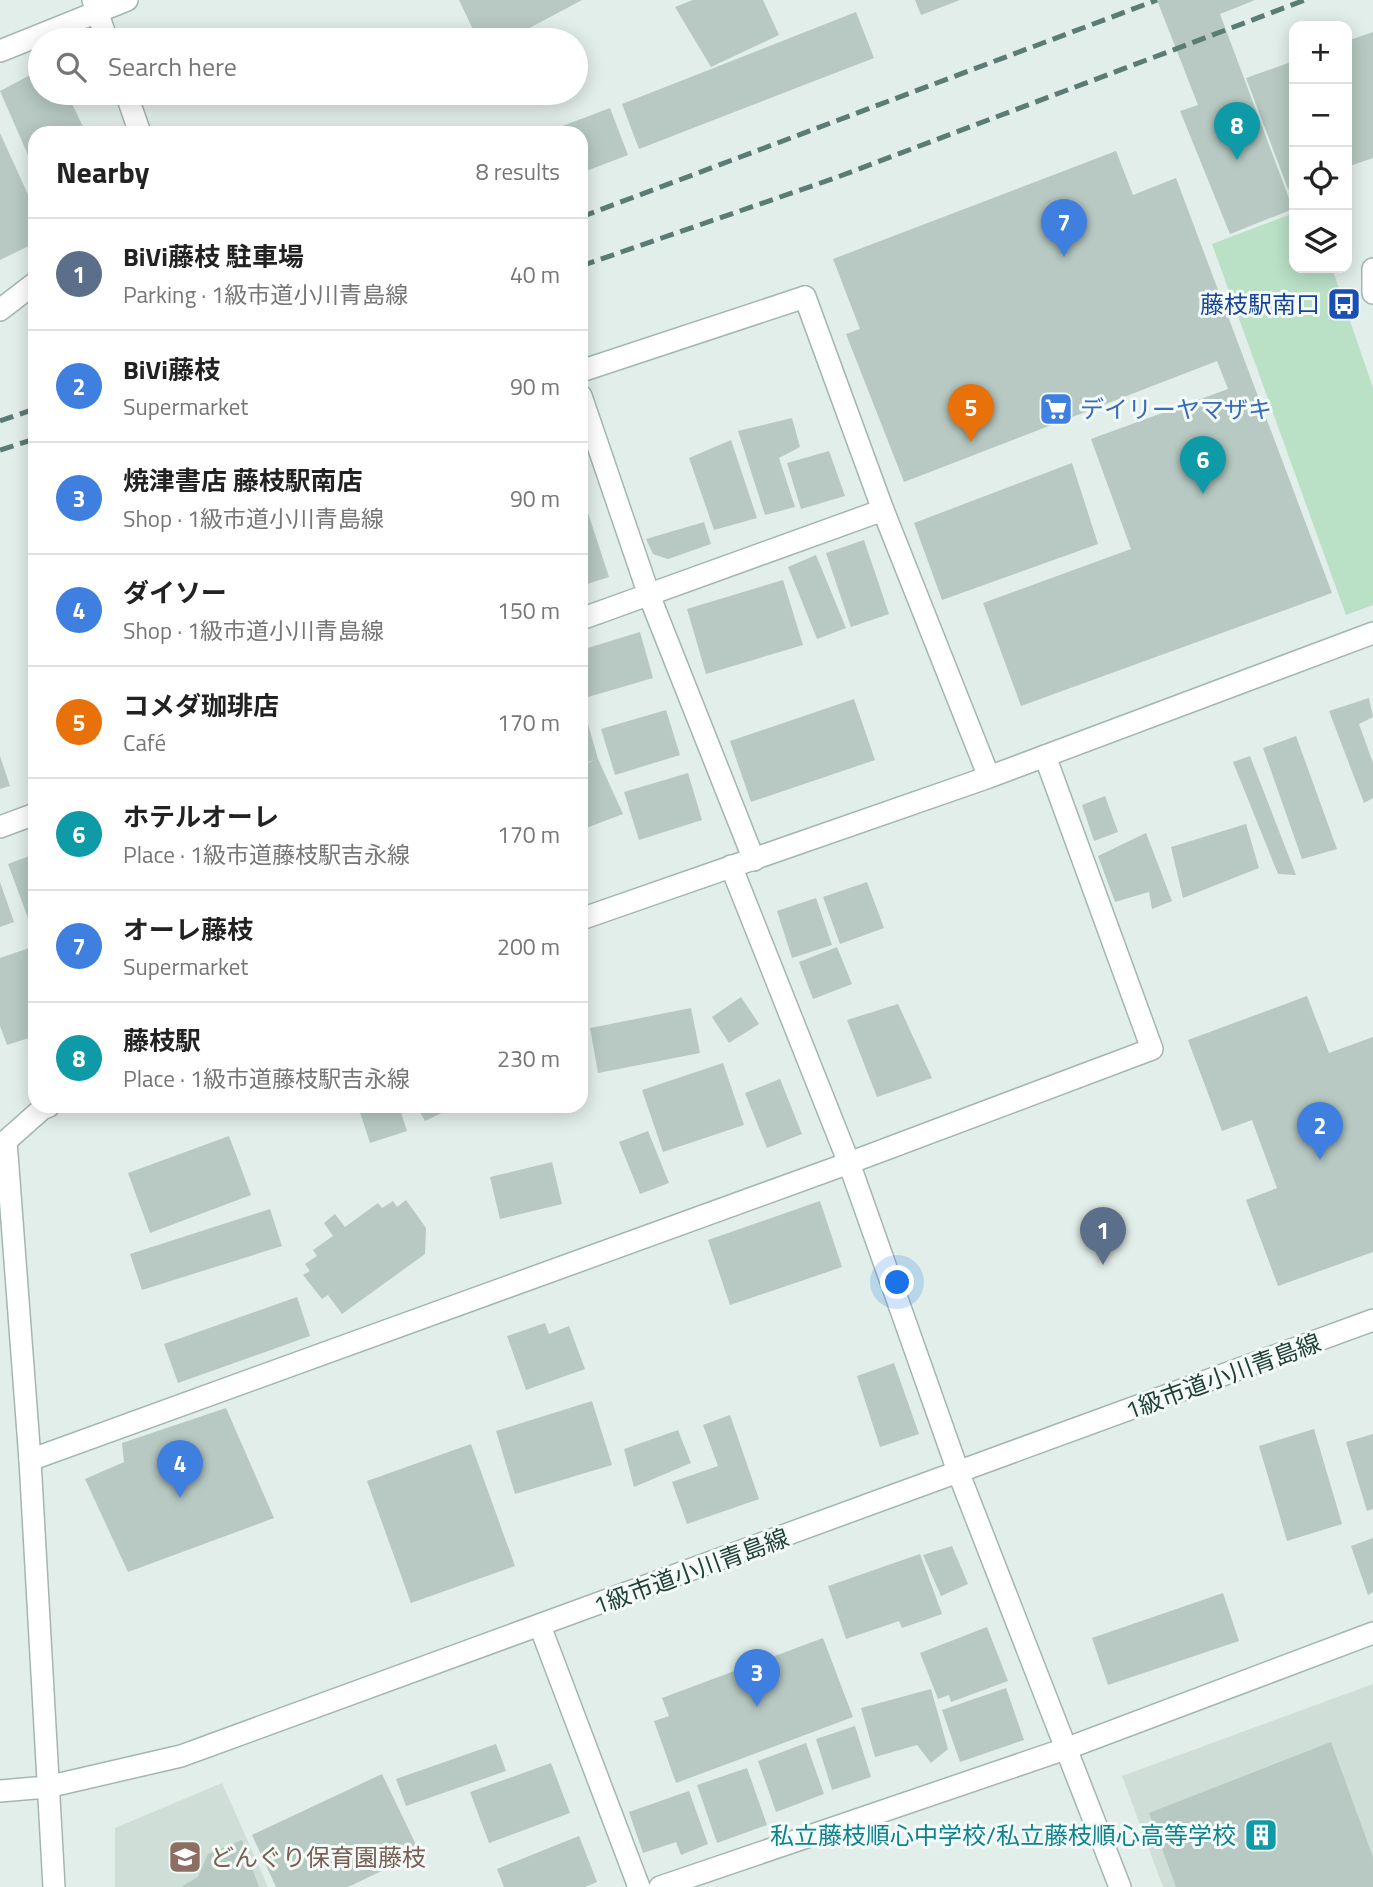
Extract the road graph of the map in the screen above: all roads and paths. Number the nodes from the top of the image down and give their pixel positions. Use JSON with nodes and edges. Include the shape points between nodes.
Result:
{"nodes":[{"id":1,"x":127,"y":0,"type":"edge"},
{"id":2,"x":95,"y":6,"type":"edge"},
{"id":3,"x":49,"y":28,"type":"edge"},
{"id":4,"x":103,"y":28,"type":"edge"},
{"id":5,"x":28,"y":38,"type":"edge"},
{"id":6,"x":0,"y":51,"type":"edge"},
{"id":7,"x":130,"y":105,"type":"edge"},
{"id":8,"x":138,"y":126,"type":"edge"},
{"id":9,"x":1373,"y":269,"type":"edge"},
{"id":10,"x":28,"y":288,"type":"edge"},
{"id":11,"x":1373,"y":293,"type":"edge"},
{"id":12,"x":0,"y":310,"type":"edge"},
{"id":13,"x":588,"y":369,"type":"edge"},
{"id":14,"x":588,"y":416,"type":"edge"},
{"id":15,"x":883,"y":510,"type":"junction"},
{"id":16,"x":649,"y":595,"type":"junction"},
{"id":17,"x":588,"y":617,"type":"edge"},
{"id":18,"x":1373,"y":634,"type":"edge"},
{"id":19,"x":1045,"y":756,"type":"junction"},
{"id":20,"x":989,"y":777,"type":"junction"},
{"id":21,"x":28,"y":817,"type":"edge"},
{"id":22,"x":0,"y":827,"type":"edge"},
{"id":23,"x":754,"y":860,"type":"junction"},
{"id":24,"x":731,"y":866,"type":"junction"},
{"id":25,"x":588,"y":917,"type":"edge"},
{"id":26,"x":36,"y":1113,"type":"edge"},
{"id":27,"x":3,"y":1138,"type":"edge"},
{"id":28,"x":849,"y":1163,"type":"junction"},
{"id":29,"x":4,"y":1175,"type":"edge"},
{"id":30,"x":1373,"y":1320,"type":"edge"},
{"id":31,"x":30,"y":1460,"type":"junction"},
{"id":32,"x":959,"y":1474,"type":"junction"},
{"id":33,"x":541,"y":1626,"type":"junction"},
{"id":34,"x":1373,"y":1633,"type":"edge"},
{"id":35,"x":1068,"y":1748,"type":"junction"},
{"id":36,"x":47,"y":1787,"type":"junction"},
{"id":37,"x":0,"y":1791,"type":"edge"},
{"id":38,"x":54,"y":1887,"type":"edge"},
{"id":39,"x":639,"y":1887,"type":"edge"},
{"id":40,"x":660,"y":1887,"type":"edge"},
{"id":41,"x":1120,"y":1887,"type":"edge"}],
"edges":[{"from":1,"to":2,"type":"street"},
{"from":2,"to":3,"type":"street"},
{"from":2,"to":4,"type":"street"},
{"from":5,"to":6,"type":"street"},
{"from":7,"to":8,"type":"street"},
{"from":9,"to":11,"type":"street"},
{"from":10,"to":12,"type":"street"},
{"from":13,"to":15,"type":"street","via":[[805,297]]},
{"from":14,"to":16,"type":"street"},
{"from":15,"to":16,"type":"street"},
{"from":15,"to":20,"type":"street"},
{"from":16,"to":17,"type":"street"},
{"from":16,"to":23,"type":"street"},
{"from":18,"to":19,"type":"street"},
{"from":19,"to":20,"type":"street"},
{"from":19,"to":28,"type":"street","via":[[1152,1049]]},
{"from":20,"to":23,"type":"street"},
{"from":21,"to":22,"type":"street"},
{"from":23,"to":24,"type":"street"},
{"from":24,"to":25,"type":"street"},
{"from":24,"to":28,"type":"street"},
{"from":26,"to":27,"type":"street"},
{"from":27,"to":29,"type":"street"},
{"from":28,"to":31,"type":"street"},
{"from":28,"to":32,"type":"street"},
{"from":29,"to":31,"type":"street"},
{"from":30,"to":32,"type":"street","name":"1級市道小川青島線"},
{"from":31,"to":36,"type":"street"},
{"from":32,"to":33,"type":"street","name":"1級市道小川青島線"},
{"from":32,"to":35,"type":"street"},
{"from":33,"to":36,"type":"street","name":"1級市道小川青島線","via":[[181,1756]]},
{"from":33,"to":39,"type":"street"},
{"from":34,"to":35,"type":"street"},
{"from":35,"to":40,"type":"street"},
{"from":35,"to":41,"type":"street"},
{"from":36,"to":37,"type":"street","name":"1級市道小川青島線"},
{"from":36,"to":38,"type":"street"}]}
